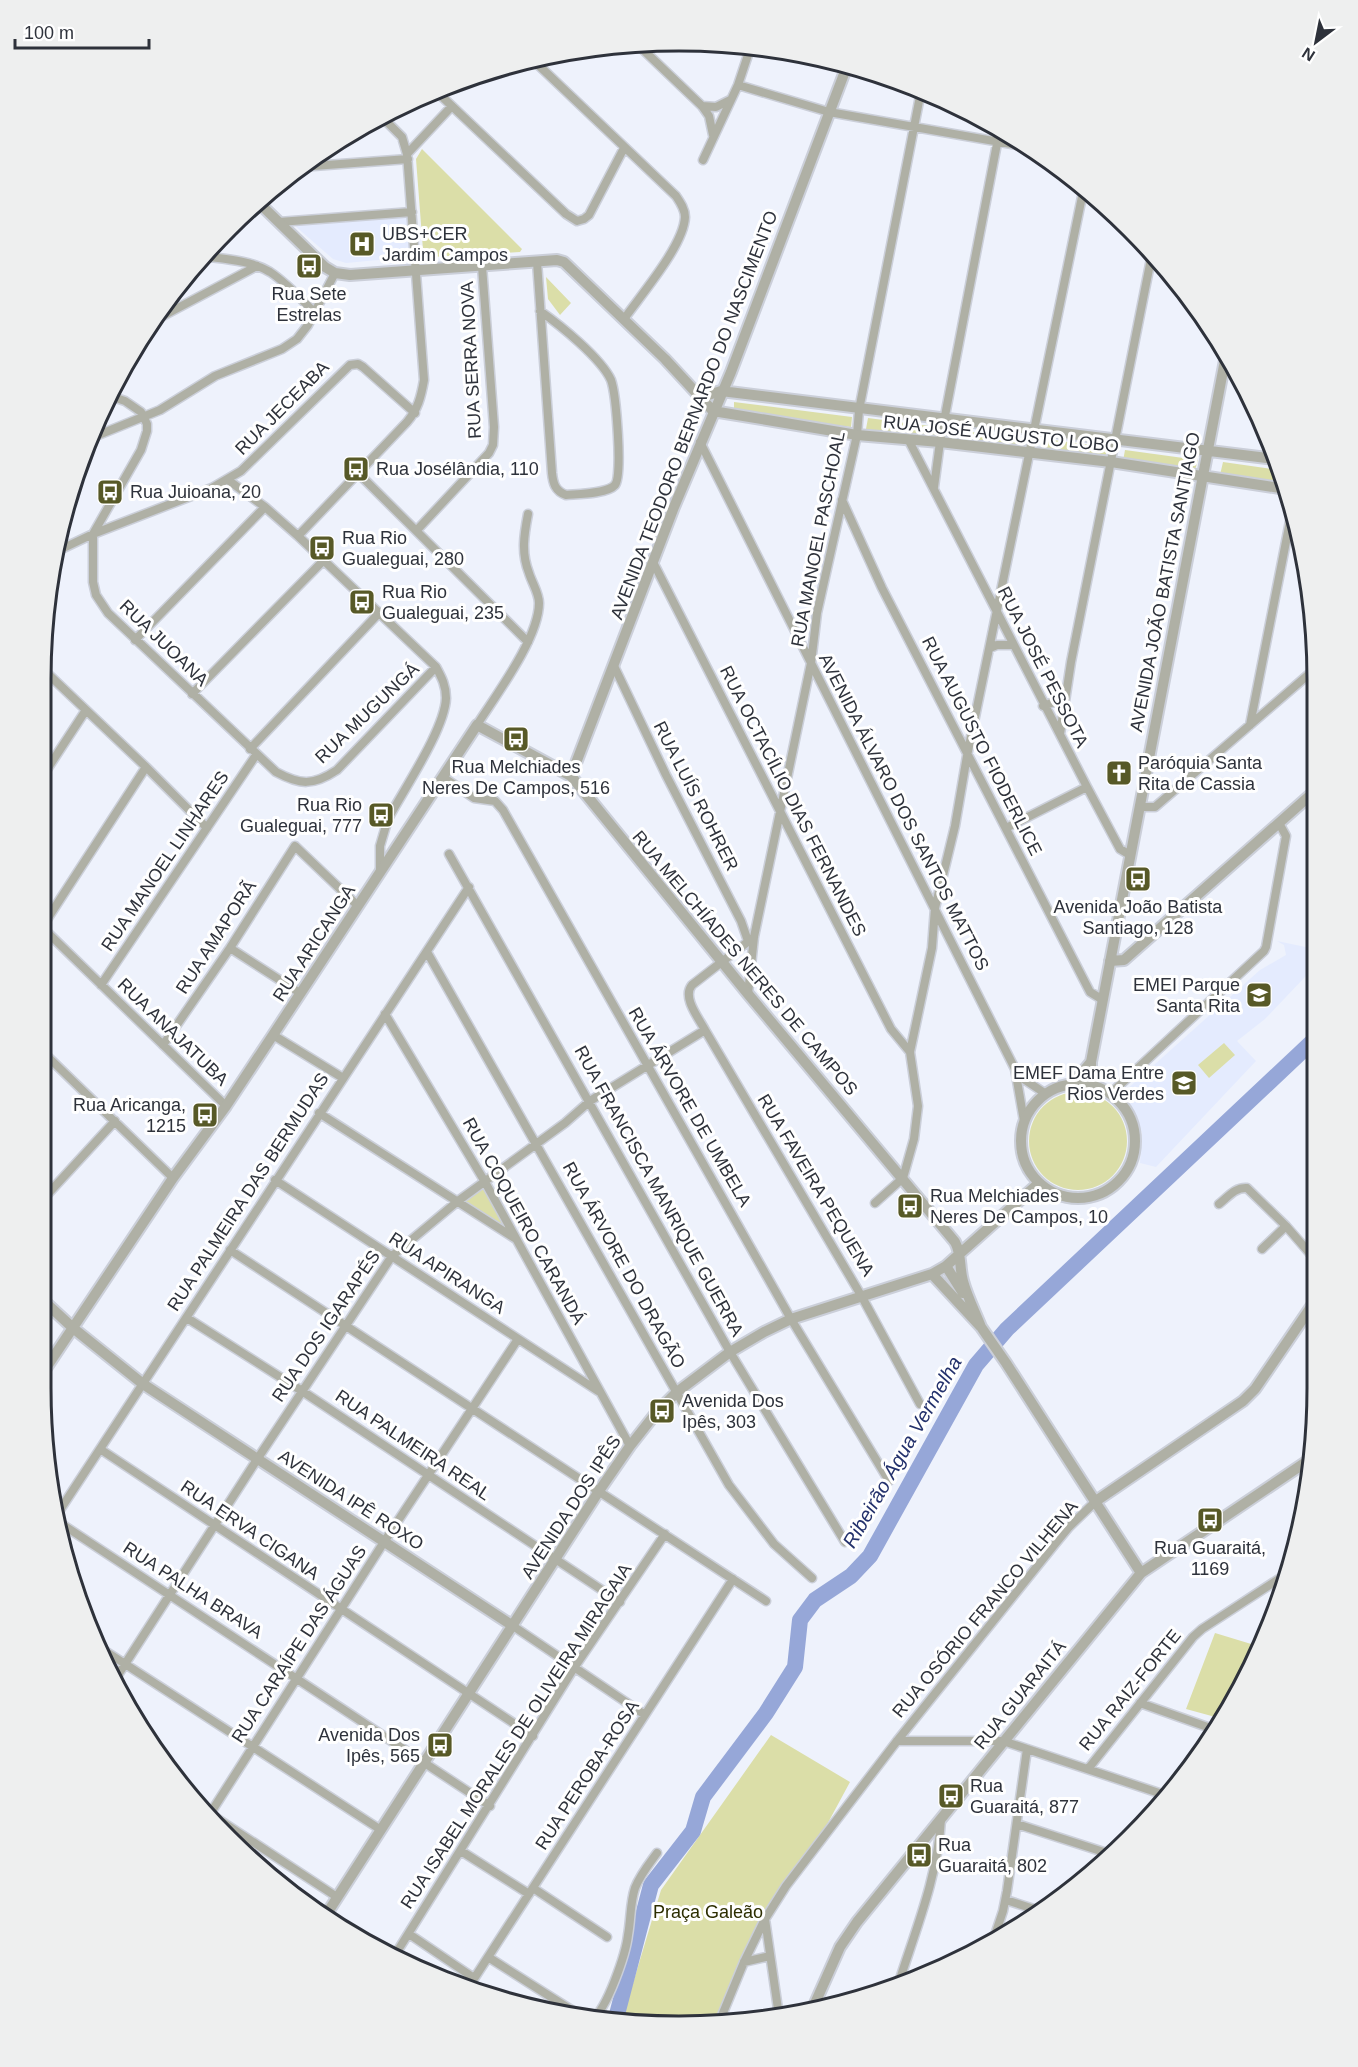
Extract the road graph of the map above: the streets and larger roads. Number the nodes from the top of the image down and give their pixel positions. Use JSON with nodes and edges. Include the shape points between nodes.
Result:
{"nodes":[{"id":1,"x":645,"y":52,"type":"edge"},
{"id":2,"x":748,"y":55,"type":"edge"},
{"id":3,"x":540,"y":67,"type":"edge"},
{"id":4,"x":844,"y":73,"type":"edge"},
{"id":5,"x":738,"y":85,"type":"junction"},
{"id":6,"x":443,"y":97,"type":"edge"},
{"id":7,"x":919,"y":99,"type":"edge"},
{"id":8,"x":730,"y":100,"type":"junction"},
{"id":9,"x":452,"y":106,"type":"junction"},
{"id":10,"x":702,"y":106,"type":"junction"},
{"id":11,"x":829,"y":112,"type":"junction"},
{"id":12,"x":388,"y":123,"type":"edge"},
{"id":13,"x":913,"y":127,"type":"junction"},
{"id":14,"x":713,"y":135,"type":"junction"},
{"id":15,"x":998,"y":141,"type":"junction"},
{"id":16,"x":1005,"y":142,"type":"edge"},
{"id":17,"x":624,"y":148,"type":"junction"},
{"id":18,"x":408,"y":157,"type":"junction"},
{"id":19,"x":703,"y":160,"type":"dead end"},
{"id":20,"x":320,"y":164,"type":"edge"},
{"id":21,"x":1081,"y":197,"type":"edge"},
{"id":22,"x":264,"y":208,"type":"edge"},
{"id":23,"x":412,"y":212,"type":"junction"},
{"id":24,"x":279,"y":222,"type":"junction"},
{"id":25,"x":214,"y":257,"type":"edge"},
{"id":26,"x":537,"y":262,"type":"junction"},
{"id":27,"x":1150,"y":264,"type":"edge"},
{"id":28,"x":257,"y":266,"type":"junction"},
{"id":29,"x":482,"y":266,"type":"junction"},
{"id":30,"x":417,"y":270,"type":"junction"},
{"id":31,"x":335,"y":273,"type":"junction"},
{"id":32,"x":540,"y":311,"type":"junction"},
{"id":33,"x":170,"y":312,"type":"edge"},
{"id":34,"x":315,"y":313,"type":"junction"},
{"id":35,"x":624,"y":319,"type":"junction"},
{"id":36,"x":1224,"y":366,"type":"edge"},
{"id":37,"x":721,"y":391,"type":"junction"},
{"id":38,"x":702,"y":397,"type":"junction"},
{"id":39,"x":117,"y":399,"type":"edge"},
{"id":40,"x":859,"y":410,"type":"junction"},
{"id":41,"x":713,"y":411,"type":"junction"},
{"id":42,"x":415,"y":413,"type":"junction"},
{"id":43,"x":145,"y":417,"type":"junction"},
{"id":44,"x":945,"y":420,"type":"junction"},
{"id":45,"x":1035,"y":431,"type":"junction"},
{"id":46,"x":101,"y":434,"type":"edge"},
{"id":47,"x":856,"y":435,"type":"junction"},
{"id":48,"x":908,"y":440,"type":"junction"},
{"id":49,"x":1115,"y":441,"type":"junction"},
{"id":50,"x":700,"y":442,"type":"junction"},
{"id":51,"x":940,"y":442,"type":"junction"},
{"id":52,"x":1207,"y":450,"type":"junction"},
{"id":53,"x":1031,"y":453,"type":"junction"},
{"id":54,"x":1266,"y":458,"type":"edge"},
{"id":55,"x":1110,"y":462,"type":"junction"},
{"id":56,"x":359,"y":474,"type":"junction"},
{"id":57,"x":1203,"y":476,"type":"junction"},
{"id":58,"x":228,"y":480,"type":"junction"},
{"id":59,"x":934,"y":488,"type":"junction"},
{"id":60,"x":1277,"y":488,"type":"edge"},
{"id":61,"x":841,"y":499,"type":"junction"},
{"id":62,"x":265,"y":507,"type":"junction"},
{"id":63,"x":528,"y":514,"type":"dead end"},
{"id":64,"x":1289,"y":528,"type":"edge"},
{"id":65,"x":417,"y":530,"type":"junction"},
{"id":66,"x":93,"y":534,"type":"junction"},
{"id":67,"x":298,"y":536,"type":"junction"},
{"id":68,"x":65,"y":547,"type":"edge"},
{"id":69,"x":324,"y":560,"type":"junction"},
{"id":70,"x":653,"y":562,"type":"junction"},
{"id":71,"x":980,"y":580,"type":"junction"},
{"id":72,"x":1003,"y":582,"type":"junction"},
{"id":73,"x":380,"y":612,"type":"junction"},
{"id":74,"x":997,"y":614,"type":"junction"},
{"id":75,"x":135,"y":640,"type":"junction"},
{"id":76,"x":528,"y":642,"type":"junction"},
{"id":77,"x":1012,"y":645,"type":"junction"},
{"id":78,"x":990,"y":648,"type":"junction"},
{"id":79,"x":811,"y":663,"type":"junction"},
{"id":80,"x":614,"y":666,"type":"junction"},
{"id":81,"x":436,"y":668,"type":"junction"},
{"id":82,"x":1307,"y":676,"type":"edge"},
{"id":83,"x":51,"y":677,"type":"edge"},
{"id":84,"x":192,"y":694,"type":"junction"},
{"id":85,"x":1066,"y":694,"type":"junction"},
{"id":86,"x":1043,"y":706,"type":"junction"},
{"id":87,"x":86,"y":710,"type":"junction"},
{"id":88,"x":477,"y":725,"type":"junction"},
{"id":89,"x":1250,"y":725,"type":"junction"},
{"id":90,"x":1060,"y":734,"type":"junction"},
{"id":91,"x":253,"y":752,"type":"junction"},
{"id":92,"x":967,"y":756,"type":"junction"},
{"id":93,"x":51,"y":763,"type":"edge"},
{"id":94,"x":146,"y":767,"type":"junction"},
{"id":95,"x":571,"y":776,"type":"junction"},
{"id":96,"x":443,"y":777,"type":"junction"},
{"id":97,"x":1087,"y":787,"type":"junction"},
{"id":98,"x":1307,"y":799,"type":"edge"},
{"id":99,"x":1139,"y":807,"type":"junction"},
{"id":100,"x":779,"y":811,"type":"junction"},
{"id":101,"x":1280,"y":825,"type":"junction"},
{"id":102,"x":207,"y":828,"type":"junction"},
{"id":103,"x":1006,"y":828,"type":"junction"},
{"id":104,"x":449,"y":854,"type":"dead end"},
{"id":105,"x":1130,"y":855,"type":"junction"},
{"id":106,"x":380,"y":873,"type":"junction"},
{"id":107,"x":469,"y":887,"type":"junction"},
{"id":108,"x":358,"y":906,"type":"junction"},
{"id":109,"x":935,"y":908,"type":"junction"},
{"id":110,"x":51,"y":913,"type":"edge"},
{"id":111,"x":51,"y":936,"type":"edge"},
{"id":112,"x":751,"y":939,"type":"junction"},
{"id":113,"x":230,"y":948,"type":"junction"},
{"id":114,"x":427,"y":952,"type":"junction"},
{"id":115,"x":722,"y":961,"type":"junction"},
{"id":116,"x":1110,"y":962,"type":"junction"},
{"id":117,"x":101,"y":985,"type":"junction"},
{"id":118,"x":300,"y":993,"type":"junction"},
{"id":119,"x":748,"y":994,"type":"junction"},
{"id":120,"x":1103,"y":1000,"type":"junction"},
{"id":121,"x":385,"y":1014,"type":"junction"},
{"id":122,"x":705,"y":1030,"type":"junction"},
{"id":123,"x":273,"y":1035,"type":"junction"},
{"id":124,"x":163,"y":1046,"type":"junction"},
{"id":125,"x":910,"y":1052,"type":"junction"},
{"id":126,"x":51,"y":1062,"type":"edge"},
{"id":127,"x":1091,"y":1062,"type":"junction"},
{"id":128,"x":647,"y":1064,"type":"junction"},
{"id":129,"x":1015,"y":1069,"type":"junction"},
{"id":130,"x":342,"y":1078,"type":"junction"},
{"id":131,"x":1071,"y":1085,"type":"junction"},
{"id":132,"x":1091,"y":1086,"type":"junction"},
{"id":133,"x":1046,"y":1094,"type":"junction"},
{"id":134,"x":1110,"y":1094,"type":"junction"},
{"id":135,"x":590,"y":1101,"type":"junction"},
{"id":136,"x":226,"y":1106,"type":"junction"},
{"id":137,"x":319,"y":1113,"type":"junction"},
{"id":138,"x":115,"y":1121,"type":"junction"},
{"id":139,"x":1024,"y":1121,"type":"junction"},
{"id":140,"x":537,"y":1144,"type":"junction"},
{"id":141,"x":173,"y":1178,"type":"junction"},
{"id":142,"x":903,"y":1178,"type":"junction"},
{"id":143,"x":275,"y":1180,"type":"junction"},
{"id":144,"x":485,"y":1182,"type":"junction"},
{"id":145,"x":1039,"y":1183,"type":"junction"},
{"id":146,"x":51,"y":1191,"type":"edge"},
{"id":147,"x":458,"y":1201,"type":"junction"},
{"id":148,"x":875,"y":1203,"type":"dead end"},
{"id":149,"x":1219,"y":1204,"type":"dead end"},
{"id":150,"x":1286,"y":1226,"type":"junction"},
{"id":151,"x":518,"y":1240,"type":"junction"},
{"id":152,"x":1262,"y":1249,"type":"dead end"},
{"id":153,"x":230,"y":1250,"type":"junction"},
{"id":154,"x":1307,"y":1250,"type":"edge"},
{"id":155,"x":961,"y":1254,"type":"junction"},
{"id":156,"x":392,"y":1256,"type":"junction"},
{"id":157,"x":946,"y":1266,"type":"junction"},
{"id":158,"x":932,"y":1274,"type":"junction"},
{"id":159,"x":862,"y":1297,"type":"junction"},
{"id":160,"x":51,"y":1308,"type":"edge"},
{"id":161,"x":975,"y":1311,"type":"junction"},
{"id":162,"x":1307,"y":1313,"type":"edge"},
{"id":163,"x":187,"y":1318,"type":"junction"},
{"id":164,"x":791,"y":1319,"type":"junction"},
{"id":165,"x":345,"y":1326,"type":"junction"},
{"id":166,"x":73,"y":1328,"type":"junction"},
{"id":167,"x":982,"y":1329,"type":"junction"},
{"id":168,"x":518,"y":1339,"type":"junction"},
{"id":169,"x":730,"y":1352,"type":"junction"},
{"id":170,"x":51,"y":1361,"type":"edge"},
{"id":171,"x":143,"y":1384,"type":"junction"},
{"id":172,"x":302,"y":1392,"type":"junction"},
{"id":173,"x":677,"y":1392,"type":"junction"},
{"id":174,"x":601,"y":1393,"type":"junction"},
{"id":175,"x":920,"y":1404,"type":"dead end"},
{"id":176,"x":473,"y":1410,"type":"junction"},
{"id":177,"x":630,"y":1446,"type":"junction"},
{"id":178,"x":100,"y":1449,"type":"junction"},
{"id":179,"x":258,"y":1458,"type":"junction"},
{"id":180,"x":1303,"y":1464,"type":"edge"},
{"id":181,"x":428,"y":1475,"type":"junction"},
{"id":182,"x":889,"y":1481,"type":"dead end"},
{"id":183,"x":599,"y":1491,"type":"junction"},
{"id":184,"x":1096,"y":1501,"type":"junction"},
{"id":185,"x":62,"y":1507,"type":"edge"},
{"id":186,"x":214,"y":1526,"type":"junction"},
{"id":187,"x":67,"y":1527,"type":"edge"},
{"id":188,"x":665,"y":1534,"type":"junction"},
{"id":189,"x":384,"y":1542,"type":"junction"},
{"id":190,"x":845,"y":1542,"type":"dead end"},
{"id":191,"x":556,"y":1560,"type":"junction"},
{"id":192,"x":1141,"y":1573,"type":"junction"},
{"id":193,"x":812,"y":1578,"type":"dead end"},
{"id":194,"x":733,"y":1579,"type":"junction"},
{"id":195,"x":1277,"y":1580,"type":"edge"},
{"id":196,"x":170,"y":1594,"type":"junction"},
{"id":197,"x":766,"y":1600,"type":"dead end"},
{"id":198,"x":620,"y":1602,"type":"junction"},
{"id":199,"x":342,"y":1610,"type":"junction"},
{"id":200,"x":513,"y":1626,"type":"junction"},
{"id":201,"x":111,"y":1655,"type":"edge"},
{"id":202,"x":124,"y":1664,"type":"junction"},
{"id":203,"x":574,"y":1668,"type":"junction"},
{"id":204,"x":119,"y":1672,"type":"edge"},
{"id":205,"x":296,"y":1678,"type":"junction"},
{"id":206,"x":468,"y":1693,"type":"junction"},
{"id":207,"x":1140,"y":1703,"type":"junction"},
{"id":208,"x":645,"y":1715,"type":"junction"},
{"id":209,"x":1207,"y":1727,"type":"edge"},
{"id":210,"x":533,"y":1736,"type":"junction"},
{"id":211,"x":897,"y":1741,"type":"junction"},
{"id":212,"x":1003,"y":1741,"type":"junction"},
{"id":213,"x":253,"y":1747,"type":"junction"},
{"id":214,"x":1027,"y":1749,"type":"junction"},
{"id":215,"x":425,"y":1762,"type":"junction"},
{"id":216,"x":1088,"y":1769,"type":"junction"},
{"id":217,"x":1158,"y":1793,"type":"edge"},
{"id":218,"x":490,"y":1806,"type":"junction"},
{"id":219,"x":213,"y":1809,"type":"edge"},
{"id":220,"x":941,"y":1819,"type":"junction"},
{"id":221,"x":1017,"y":1824,"type":"junction"},
{"id":222,"x":381,"y":1830,"type":"junction"},
{"id":223,"x":234,"y":1831,"type":"edge"},
{"id":224,"x":461,"y":1851,"type":"junction"},
{"id":225,"x":1102,"y":1851,"type":"edge"},
{"id":226,"x":657,"y":1853,"type":"dead end"},
{"id":227,"x":531,"y":1891,"type":"junction"},
{"id":228,"x":337,"y":1897,"type":"junction"},
{"id":229,"x":1006,"y":1900,"type":"junction"},
{"id":230,"x":1031,"y":1908,"type":"edge"},
{"id":231,"x":329,"y":1910,"type":"edge"},
{"id":232,"x":765,"y":1919,"type":"junction"},
{"id":233,"x":997,"y":1930,"type":"edge"},
{"id":234,"x":409,"y":1934,"type":"junction"},
{"id":235,"x":607,"y":1937,"type":"dead end"},
{"id":236,"x":399,"y":1950,"type":"edge"},
{"id":237,"x":770,"y":1956,"type":"junction"},
{"id":238,"x":488,"y":1957,"type":"junction"},
{"id":239,"x":744,"y":1962,"type":"junction"},
{"id":240,"x":901,"y":1975,"type":"edge"},
{"id":241,"x":474,"y":1978,"type":"junction"},
{"id":242,"x":472,"y":1981,"type":"edge"},
{"id":243,"x":816,"y":2001,"type":"edge"},
{"id":244,"x":563,"y":2005,"type":"edge"},
{"id":245,"x":778,"y":2008,"type":"edge"},
{"id":246,"x":600,"y":2011,"type":"edge"},
{"id":247,"x":722,"y":2015,"type":"edge"}],
"edges":[{"from":1,"to":10,"type":"street"},
{"from":2,"to":5,"type":"street"},
{"from":3,"to":17,"type":"street"},
{"from":4,"to":11,"type":"street","name":"AVENIDA TEODORO BERNARDO DO NASCIMENTO"},
{"from":5,"to":8,"type":"street"},
{"from":5,"to":11,"type":"street"},
{"from":6,"to":9,"type":"street"},
{"from":7,"to":13,"type":"street","name":"RUA MANOEL PASCHOAL"},
{"from":8,"to":10,"type":"street","via":[[716,107]]},
{"from":8,"to":14,"type":"street"},
{"from":9,"to":17,"type":"street","via":[[572,219],[581,221],[589,215]]},
{"from":9,"to":18,"type":"street"},
{"from":10,"to":14,"type":"street"},
{"from":11,"to":13,"type":"street"},
{"from":11,"to":37,"type":"street","name":"AVENIDA TEODORO BERNARDO DO NASCIMENTO"},
{"from":12,"to":18,"type":"street","via":[[402,137]]},
{"from":13,"to":15,"type":"street"},
{"from":13,"to":40,"type":"street","name":"RUA MANOEL PASCHOAL"},
{"from":14,"to":19,"type":"street"},
{"from":15,"to":16,"type":"street"},
{"from":15,"to":44,"type":"street"},
{"from":17,"to":35,"type":"street","via":[[676,196],[685,216],[669,256]]},
{"from":18,"to":20,"type":"street"},
{"from":18,"to":23,"type":"street"},
{"from":21,"to":45,"type":"street"},
{"from":22,"to":24,"type":"street"},
{"from":23,"to":24,"type":"street"},
{"from":23,"to":30,"type":"street"},
{"from":24,"to":31,"type":"street"},
{"from":25,"to":28,"type":"street"},
{"from":26,"to":29,"type":"street"},
{"from":26,"to":32,"type":"street"},
{"from":26,"to":35,"type":"street","via":[[566,263]]},
{"from":27,"to":49,"type":"street"},
{"from":28,"to":33,"type":"street"},
{"from":28,"to":34,"type":"street","via":[[277,277]]},
{"from":29,"to":30,"type":"street"},
{"from":29,"to":65,"type":"street","name":"RUA SERRA NOVA","via":[[493,445]]},
{"from":30,"to":31,"type":"street"},
{"from":30,"to":42,"type":"street","via":[[424,380]]},
{"from":31,"to":34,"type":"street"},
{"from":32,"to":32,"type":"street","via":[[554,485],[566,495],[607,490],[619,476],[611,380],[587,351]]},
{"from":34,"to":43,"type":"street","via":[[303,333],[290,344],[215,376]]},
{"from":35,"to":38,"type":"street"},
{"from":36,"to":52,"type":"street","name":"AVENIDA JOÃO BATISTA SANTIAGO"},
{"from":37,"to":38,"type":"street"},
{"from":37,"to":40,"type":"street","name":"RUA JOSÉ AUGUSTO LOBO"},
{"from":37,"to":41,"type":"street","name":"AVENIDA TEODORO BERNARDO DO NASCIMENTO"},
{"from":38,"to":41,"type":"street"},
{"from":39,"to":43,"type":"street"},
{"from":40,"to":44,"type":"street","name":"RUA JOSÉ AUGUSTO LOBO"},
{"from":40,"to":47,"type":"street","name":"RUA MANOEL PASCHOAL"},
{"from":41,"to":47,"type":"street","name":"RUA JOSÉ AUGUSTO LOBO"},
{"from":41,"to":50,"type":"street","name":"AVENIDA TEODORO BERNARDO DO NASCIMENTO"},
{"from":42,"to":56,"type":"street"},
{"from":42,"to":58,"type":"street","name":"RUA JECEABA","via":[[363,367],[350,365],[255,459]]},
{"from":43,"to":46,"type":"street"},
{"from":43,"to":66,"type":"street","via":[[147,431],[141,450]]},
{"from":44,"to":45,"type":"street","name":"RUA JOSÉ AUGUSTO LOBO"},
{"from":44,"to":51,"type":"street"},
{"from":45,"to":49,"type":"street","name":"RUA JOSÉ AUGUSTO LOBO"},
{"from":45,"to":53,"type":"street"},
{"from":47,"to":48,"type":"street","name":"RUA JOSÉ AUGUSTO LOBO"},
{"from":47,"to":61,"type":"street","name":"RUA MANOEL PASCHOAL"},
{"from":48,"to":51,"type":"street","name":"RUA JOSÉ AUGUSTO LOBO"},
{"from":48,"to":59,"type":"street","name":"RUA JOSÉ PESSOTA"},
{"from":49,"to":52,"type":"street","name":"RUA JOSÉ AUGUSTO LOBO"},
{"from":49,"to":55,"type":"street"},
{"from":50,"to":70,"type":"street","name":"AVENIDA TEODORO BERNARDO DO NASCIMENTO"},
{"from":50,"to":79,"type":"street","name":"AVENIDA ÁLVARO DOS SANTOS MATTOS"},
{"from":51,"to":53,"type":"street","name":"RUA JOSÉ AUGUSTO LOBO"},
{"from":51,"to":59,"type":"street"},
{"from":52,"to":54,"type":"street","name":"RUA JOSÉ AUGUSTO LOBO"},
{"from":52,"to":57,"type":"street","name":"AVENIDA JOÃO BATISTA SANTIAGO"},
{"from":53,"to":55,"type":"street","name":"RUA JOSÉ AUGUSTO LOBO"},
{"from":53,"to":72,"type":"street"},
{"from":55,"to":57,"type":"street","name":"RUA JOSÉ AUGUSTO LOBO"},
{"from":55,"to":85,"type":"street"},
{"from":56,"to":65,"type":"street"},
{"from":56,"to":67,"type":"street"},
{"from":57,"to":60,"type":"street","name":"RUA JOSÉ AUGUSTO LOBO"},
{"from":57,"to":99,"type":"street","name":"AVENIDA JOÃO BATISTA SANTIAGO"},
{"from":58,"to":62,"type":"street"},
{"from":58,"to":66,"type":"street"},
{"from":59,"to":71,"type":"street","name":"RUA JOSÉ PESSOTA"},
{"from":61,"to":79,"type":"street","name":"RUA MANOEL PASCHOAL"},
{"from":61,"to":92,"type":"street","name":"RUA AUGUSTO FIODERLICE"},
{"from":62,"to":67,"type":"street"},
{"from":62,"to":75,"type":"street"},
{"from":63,"to":76,"type":"street","name":"RUA ARICANGA","via":[[524,551],[539,602]]},
{"from":64,"to":89,"type":"street"},
{"from":65,"to":76,"type":"street"},
{"from":66,"to":68,"type":"street"},
{"from":66,"to":75,"type":"street","name":"RUA JUOANA","via":[[96,595]]},
{"from":67,"to":69,"type":"street"},
{"from":69,"to":73,"type":"street"},
{"from":69,"to":84,"type":"street"},
{"from":70,"to":80,"type":"street","name":"AVENIDA TEODORO BERNARDO DO NASCIMENTO"},
{"from":70,"to":100,"type":"street","name":"RUA OCTACÍLIO DIAS FERNANDES"},
{"from":71,"to":72,"type":"street","via":[[994,585]]},
{"from":71,"to":74,"type":"street","name":"RUA JOSÉ PESSOTA"},
{"from":72,"to":74,"type":"street"},
{"from":73,"to":81,"type":"street"},
{"from":73,"to":91,"type":"street","name":"RUA MANOEL LINHARES"},
{"from":74,"to":77,"type":"street","name":"RUA JOSÉ PESSOTA"},
{"from":74,"to":78,"type":"street"},
{"from":75,"to":84,"type":"street","name":"RUA JUOANA"},
{"from":76,"to":88,"type":"street","name":"RUA ARICANGA"},
{"from":77,"to":78,"type":"street"},
{"from":77,"to":86,"type":"street","name":"RUA JOSÉ PESSOTA"},
{"from":78,"to":92,"type":"street"},
{"from":79,"to":100,"type":"street","name":"RUA MANOEL PASCHOAL"},
{"from":79,"to":109,"type":"street","name":"AVENIDA ÁLVARO DOS SANTOS MATTOS"},
{"from":80,"to":95,"type":"street","name":"AVENIDA TEODORO BERNARDO DO NASCIMENTO"},
{"from":80,"to":112,"type":"street","name":"RUA LUÍS ROHRER"},
{"from":81,"to":91,"type":"street","name":"RUA MUGUNGÁ","via":[[325,778],[303,783],[290,780]]},
{"from":81,"to":106,"type":"street","via":[[446,690],[444,711],[388,819],[380,846]]},
{"from":82,"to":89,"type":"street"},
{"from":83,"to":87,"type":"street"},
{"from":84,"to":91,"type":"street","name":"RUA JUOANA"},
{"from":85,"to":86,"type":"street"},
{"from":85,"to":90,"type":"street"},
{"from":86,"to":90,"type":"street","name":"RUA JOSÉ PESSOTA"},
{"from":87,"to":93,"type":"street"},
{"from":87,"to":94,"type":"street"},
{"from":88,"to":95,"type":"street","name":"RUA MELCHÍADES NERES DE CAMPOS"},
{"from":88,"to":96,"type":"street","name":"RUA ARICANGA"},
{"from":89,"to":99,"type":"street","via":[[1155,807]]},
{"from":90,"to":97,"type":"street","name":"RUA JOSÉ PESSOTA"},
{"from":91,"to":102,"type":"street","name":"RUA MANOEL LINHARES"},
{"from":92,"to":103,"type":"street","name":"RUA AUGUSTO FIODERLICE"},
{"from":92,"to":109,"type":"street"},
{"from":94,"to":102,"type":"street"},
{"from":94,"to":110,"type":"street"},
{"from":95,"to":115,"type":"street","name":"RUA MELCHÍADES NERES DE CAMPOS"},
{"from":96,"to":106,"type":"street","name":"RUA ARICANGA"},
{"from":96,"to":128,"type":"street","name":"RUA ÁRVORE DE UMBELA","via":[[474,798],[499,803]]},
{"from":97,"to":103,"type":"street"},
{"from":97,"to":105,"type":"street","name":"RUA JOSÉ PESSOTA","via":[[1120,849]]},
{"from":98,"to":101,"type":"street"},
{"from":99,"to":105,"type":"street","name":"AVENIDA JOÃO BATISTA SANTIAGO"},
{"from":100,"to":112,"type":"street","name":"RUA MANOEL PASCHOAL"},
{"from":100,"to":125,"type":"street","name":"RUA OCTACÍLIO DIAS FERNANDES","via":[[891,1029]]},
{"from":101,"to":116,"type":"street","via":[[1124,960]]},
{"from":101,"to":134,"type":"street","via":[[1286,836],[1266,947]]},
{"from":102,"to":117,"type":"street","name":"RUA MANOEL LINHARES"},
{"from":103,"to":120,"type":"street","name":"RUA AUGUSTO FIODERLICE","via":[[1089,992]]},
{"from":104,"to":107,"type":"street","name":"RUA FRANCISCA MANRIQUE GUERRA"},
{"from":105,"to":116,"type":"street","name":"AVENIDA JOÃO BATISTA SANTIAGO"},
{"from":106,"to":108,"type":"street","name":"RUA ARICANGA"},
{"from":107,"to":114,"type":"street","name":"RUA PALMEIRA DAS BERMUDAS"},
{"from":107,"to":135,"type":"street","name":"RUA FRANCISCA MANRIQUE GUERRA"},
{"from":108,"to":113,"type":"street","name":"RUA AMAPORÃ","via":[[295,846]]},
{"from":108,"to":118,"type":"street","name":"RUA ARICANGA"},
{"from":109,"to":125,"type":"street","via":[[932,948]]},
{"from":109,"to":129,"type":"street","name":"AVENIDA ÁLVARO DOS SANTOS MATTOS"},
{"from":111,"to":117,"type":"street","name":"RUA ANAJATUBA"},
{"from":112,"to":115,"type":"street"},
{"from":112,"to":119,"type":"street","name":"RUA MANOEL PASCHOAL"},
{"from":113,"to":118,"type":"street"},
{"from":113,"to":124,"type":"street","name":"RUA AMAPORÃ"},
{"from":114,"to":121,"type":"street","name":"RUA PALMEIRA DAS BERMUDAS"},
{"from":114,"to":140,"type":"street","name":"RUA ÁRVORE DO DRAGÃO"},
{"from":115,"to":119,"type":"street","name":"RUA MELCHÍADES NERES DE CAMPOS"},
{"from":115,"to":122,"type":"street","name":"RUA FAVEIRA PEQUENA","via":[[688,991]]},
{"from":116,"to":120,"type":"street","name":"AVENIDA JOÃO BATISTA SANTIAGO"},
{"from":117,"to":124,"type":"street","name":"RUA ANAJATUBA"},
{"from":118,"to":123,"type":"street","name":"RUA ARICANGA"},
{"from":119,"to":142,"type":"street","name":"RUA MELCHÍADES NERES DE CAMPOS"},
{"from":120,"to":127,"type":"street","name":"AVENIDA JOÃO BATISTA SANTIAGO"},
{"from":121,"to":130,"type":"street","name":"RUA PALMEIRA DAS BERMUDAS"},
{"from":121,"to":144,"type":"street","name":"RUA COQUEIRO CARANDÁ"},
{"from":122,"to":128,"type":"street","name":"RUA DOS IGARAPÉS"},
{"from":122,"to":159,"type":"street","name":"RUA FAVEIRA PEQUENA"},
{"from":123,"to":130,"type":"street"},
{"from":123,"to":136,"type":"street","name":"RUA ARICANGA"},
{"from":124,"to":136,"type":"street","name":"RUA ANAJATUBA"},
{"from":125,"to":142,"type":"street","via":[[917,1126]]},
{"from":126,"to":138,"type":"street"},
{"from":127,"to":131,"type":"street"},
{"from":127,"to":132,"type":"street","name":"AVENIDA JOÃO BATISTA SANTIAGO"},
{"from":128,"to":135,"type":"street","name":"RUA DOS IGARAPÉS"},
{"from":128,"to":164,"type":"street","name":"RUA ÁRVORE DE UMBELA"},
{"from":129,"to":133,"type":"street","name":"AVENIDA ÁLVARO DOS SANTOS MATTOS"},
{"from":129,"to":139,"type":"street","name":"AVENIDA ÁLVARO DOS SANTOS MATTOS"},
{"from":130,"to":137,"type":"street","name":"RUA PALMEIRA DAS BERMUDAS"},
{"from":131,"to":132,"type":"street"},
{"from":131,"to":133,"type":"street"},
{"from":132,"to":134,"type":"street"},
{"from":133,"to":139,"type":"street"},
{"from":134,"to":145,"type":"street","via":[[1126,1112],[1135,1133],[1131,1164],[1123,1177],[1098,1195],[1082,1198],[1066,1197]]},
{"from":135,"to":140,"type":"street","name":"RUA DOS IGARAPÉS"},
{"from":135,"to":169,"type":"street","name":"RUA FRANCISCA MANRIQUE GUERRA"},
{"from":136,"to":141,"type":"street","name":"RUA ARICANGA"},
{"from":137,"to":143,"type":"street","name":"RUA PALMEIRA DAS BERMUDAS"},
{"from":137,"to":147,"type":"street"},
{"from":138,"to":141,"type":"street"},
{"from":138,"to":146,"type":"street"},
{"from":139,"to":145,"type":"street","via":[[1024,1161]]},
{"from":140,"to":144,"type":"street","name":"RUA DOS IGARAPÉS"},
{"from":140,"to":173,"type":"street","name":"RUA ÁRVORE DO DRAGÃO"},
{"from":141,"to":166,"type":"street","name":"RUA ARICANGA"},
{"from":142,"to":148,"type":"street"},
{"from":142,"to":155,"type":"street","name":"RUA MELCHÍADES NERES DE CAMPOS","via":[[956,1242]]},
{"from":143,"to":153,"type":"street","name":"RUA PALMEIRA DAS BERMUDAS"},
{"from":143,"to":156,"type":"street","name":"RUA APIRANGA"},
{"from":144,"to":147,"type":"street","name":"RUA DOS IGARAPÉS"},
{"from":144,"to":151,"type":"street","name":"RUA COQUEIRO CARANDÁ"},
{"from":145,"to":155,"type":"street","name":"AVENIDA DOS IPÊS"},
{"from":147,"to":151,"type":"street"},
{"from":147,"to":156,"type":"street","name":"RUA DOS IGARAPÉS"},
{"from":149,"to":150,"type":"street","via":[[1241,1187],[1247,1188]]},
{"from":150,"to":152,"type":"street"},
{"from":150,"to":154,"type":"street"},
{"from":151,"to":174,"type":"street","name":"RUA COQUEIRO CARANDÁ"},
{"from":153,"to":163,"type":"street","name":"RUA PALMEIRA DAS BERMUDAS"},
{"from":153,"to":165,"type":"street"},
{"from":155,"to":157,"type":"street","name":"AVENIDA DOS IPÊS"},
{"from":155,"to":161,"type":"street","via":[[962,1275]]},
{"from":156,"to":165,"type":"street","name":"RUA DOS IGARAPÉS"},
{"from":156,"to":168,"type":"street","name":"RUA APIRANGA"},
{"from":157,"to":158,"type":"street","name":"AVENIDA DOS IPÊS"},
{"from":157,"to":161,"type":"street"},
{"from":158,"to":159,"type":"street","name":"AVENIDA DOS IPÊS"},
{"from":158,"to":167,"type":"street"},
{"from":159,"to":164,"type":"street","name":"AVENIDA DOS IPÊS"},
{"from":159,"to":175,"type":"street","name":"RUA FAVEIRA PEQUENA"},
{"from":160,"to":166,"type":"street","name":"AVENIDA IPÊ ROXO"},
{"from":161,"to":167,"type":"street"},
{"from":162,"to":184,"type":"street","name":"RUA OSÓRIO FRANCO VILHENA","via":[[1243,1401]]},
{"from":163,"to":171,"type":"street","name":"RUA PALMEIRA DAS BERMUDAS"},
{"from":163,"to":172,"type":"street","name":"RUA PALMEIRA REAL"},
{"from":164,"to":169,"type":"street","name":"AVENIDA DOS IPÊS"},
{"from":164,"to":182,"type":"street","name":"RUA ÁRVORE DE UMBELA"},
{"from":165,"to":172,"type":"street","name":"RUA DOS IGARAPÉS"},
{"from":165,"to":176,"type":"street"},
{"from":166,"to":170,"type":"street","name":"RUA ARICANGA"},
{"from":166,"to":171,"type":"street","name":"AVENIDA IPÊ ROXO"},
{"from":167,"to":184,"type":"street"},
{"from":168,"to":174,"type":"street","name":"RUA APIRANGA"},
{"from":168,"to":176,"type":"street","name":"RUA CARAÍPE DAS ÁGUAS"},
{"from":169,"to":173,"type":"street","name":"AVENIDA DOS IPÊS"},
{"from":169,"to":190,"type":"street","name":"RUA FRANCISCA MANRIQUE GUERRA"},
{"from":171,"to":178,"type":"street","name":"RUA PALMEIRA DAS BERMUDAS"},
{"from":171,"to":179,"type":"street","name":"AVENIDA IPÊ ROXO"},
{"from":172,"to":179,"type":"street","name":"RUA DOS IGARAPÉS"},
{"from":172,"to":181,"type":"street","name":"RUA PALMEIRA REAL"},
{"from":173,"to":177,"type":"street","name":"AVENIDA DOS IPÊS"},
{"from":173,"to":193,"type":"street","name":"RUA ÁRVORE DO DRAGÃO","via":[[750,1515],[774,1544]]},
{"from":174,"to":177,"type":"street","name":"RUA COQUEIRO CARANDÁ"},
{"from":176,"to":181,"type":"street","name":"RUA CARAÍPE DAS ÁGUAS"},
{"from":176,"to":183,"type":"street"},
{"from":177,"to":183,"type":"street","name":"AVENIDA DOS IPÊS"},
{"from":178,"to":185,"type":"street","name":"RUA PALMEIRA DAS BERMUDAS"},
{"from":178,"to":186,"type":"street","name":"RUA ERVA CIGANA"},
{"from":179,"to":186,"type":"street","name":"RUA DOS IGARAPÉS"},
{"from":179,"to":189,"type":"street","name":"AVENIDA IPÊ ROXO"},
{"from":180,"to":192,"type":"street","name":"RUA GUARAITÁ"},
{"from":181,"to":189,"type":"street","name":"RUA CARAÍPE DAS ÁGUAS"},
{"from":181,"to":191,"type":"street","name":"RUA PALMEIRA REAL"},
{"from":183,"to":188,"type":"street"},
{"from":183,"to":191,"type":"street","name":"AVENIDA DOS IPÊS"},
{"from":184,"to":192,"type":"street"},
{"from":184,"to":211,"type":"street","name":"RUA OSÓRIO FRANCO VILHENA","via":[[1069,1527]]},
{"from":186,"to":196,"type":"street","name":"RUA DOS IGARAPÉS"},
{"from":186,"to":199,"type":"street","name":"RUA ERVA CIGANA"},
{"from":187,"to":196,"type":"street","name":"RUA PALHA BRAVA"},
{"from":188,"to":194,"type":"street"},
{"from":188,"to":198,"type":"street","name":"RUA ISABEL MORALES DE OLIVEIRA MIRAGAIA"},
{"from":189,"to":199,"type":"street","name":"RUA CARAÍPE DAS ÁGUAS"},
{"from":189,"to":200,"type":"street","name":"AVENIDA IPÊ ROXO"},
{"from":191,"to":198,"type":"street","name":"RUA PALMEIRA REAL"},
{"from":191,"to":200,"type":"street","name":"AVENIDA DOS IPÊS"},
{"from":192,"to":212,"type":"street","name":"RUA GUARAITÁ"},
{"from":194,"to":197,"type":"street"},
{"from":194,"to":208,"type":"street","name":"RUA PEROBA-ROSA"},
{"from":195,"to":207,"type":"street","name":"RUA RAIZ-FORTE","via":[[1202,1629]]},
{"from":196,"to":202,"type":"street","name":"RUA DOS IGARAPÉS"},
{"from":196,"to":205,"type":"street","name":"RUA PALHA BRAVA"},
{"from":198,"to":203,"type":"street","name":"RUA ISABEL MORALES DE OLIVEIRA MIRAGAIA"},
{"from":199,"to":205,"type":"street","name":"RUA CARAÍPE DAS ÁGUAS"},
{"from":199,"to":206,"type":"street","name":"RUA ERVA CIGANA"},
{"from":200,"to":203,"type":"street","name":"AVENIDA IPÊ ROXO"},
{"from":200,"to":206,"type":"street","name":"AVENIDA DOS IPÊS"},
{"from":201,"to":202,"type":"street"},
{"from":202,"to":204,"type":"street","name":"RUA DOS IGARAPÉS"},
{"from":202,"to":213,"type":"street"},
{"from":203,"to":208,"type":"street","name":"AVENIDA IPÊ ROXO"},
{"from":203,"to":210,"type":"street","name":"RUA ISABEL MORALES DE OLIVEIRA MIRAGAIA"},
{"from":205,"to":213,"type":"street","name":"RUA CARAÍPE DAS ÁGUAS"},
{"from":205,"to":215,"type":"street","name":"RUA PALHA BRAVA"},
{"from":206,"to":210,"type":"street","name":"RUA ERVA CIGANA"},
{"from":206,"to":215,"type":"street","name":"AVENIDA DOS IPÊS"},
{"from":207,"to":209,"type":"street"},
{"from":207,"to":216,"type":"street","name":"RUA RAIZ-FORTE"},
{"from":208,"to":227,"type":"street","name":"RUA PEROBA-ROSA"},
{"from":210,"to":218,"type":"street","name":"RUA ISABEL MORALES DE OLIVEIRA MIRAGAIA"},
{"from":211,"to":212,"type":"street"},
{"from":211,"to":232,"type":"street","name":"RUA OSÓRIO FRANCO VILHENA"},
{"from":212,"to":214,"type":"street"},
{"from":212,"to":220,"type":"street","name":"RUA GUARAITÁ"},
{"from":213,"to":219,"type":"street","name":"RUA CARAÍPE DAS ÁGUAS"},
{"from":213,"to":222,"type":"street"},
{"from":214,"to":216,"type":"street"},
{"from":214,"to":221,"type":"street"},
{"from":215,"to":218,"type":"street","name":"RUA PALHA BRAVA"},
{"from":215,"to":222,"type":"street","name":"AVENIDA DOS IPÊS"},
{"from":216,"to":217,"type":"street"},
{"from":218,"to":224,"type":"street","name":"RUA ISABEL MORALES DE OLIVEIRA MIRAGAIA"},
{"from":220,"to":240,"type":"street","via":[[934,1870]]},
{"from":220,"to":243,"type":"street","name":"RUA GUARAITÁ","via":[[857,1922],[840,1947]]},
{"from":221,"to":225,"type":"street"},
{"from":221,"to":229,"type":"street"},
{"from":222,"to":228,"type":"street","name":"AVENIDA DOS IPÊS"},
{"from":223,"to":228,"type":"street"},
{"from":224,"to":227,"type":"street"},
{"from":224,"to":234,"type":"street","name":"RUA ISABEL MORALES DE OLIVEIRA MIRAGAIA"},
{"from":226,"to":246,"type":"street","via":[[635,1888],[625,1950]]},
{"from":227,"to":235,"type":"street"},
{"from":227,"to":238,"type":"street","name":"RUA PEROBA-ROSA"},
{"from":228,"to":231,"type":"street","name":"AVENIDA DOS IPÊS"},
{"from":229,"to":230,"type":"street"},
{"from":229,"to":233,"type":"street"},
{"from":232,"to":237,"type":"street"},
{"from":232,"to":239,"type":"street","name":"RUA OSÓRIO FRANCO VILHENA"},
{"from":234,"to":236,"type":"street","name":"RUA ISABEL MORALES DE OLIVEIRA MIRAGAIA"},
{"from":234,"to":241,"type":"street"},
{"from":237,"to":239,"type":"street"},
{"from":237,"to":245,"type":"street"},
{"from":238,"to":241,"type":"street","name":"RUA PEROBA-ROSA"},
{"from":238,"to":244,"type":"street"},
{"from":239,"to":247,"type":"street","name":"RUA OSÓRIO FRANCO VILHENA"},
{"from":241,"to":242,"type":"street","name":"RUA PEROBA-ROSA"}]}
